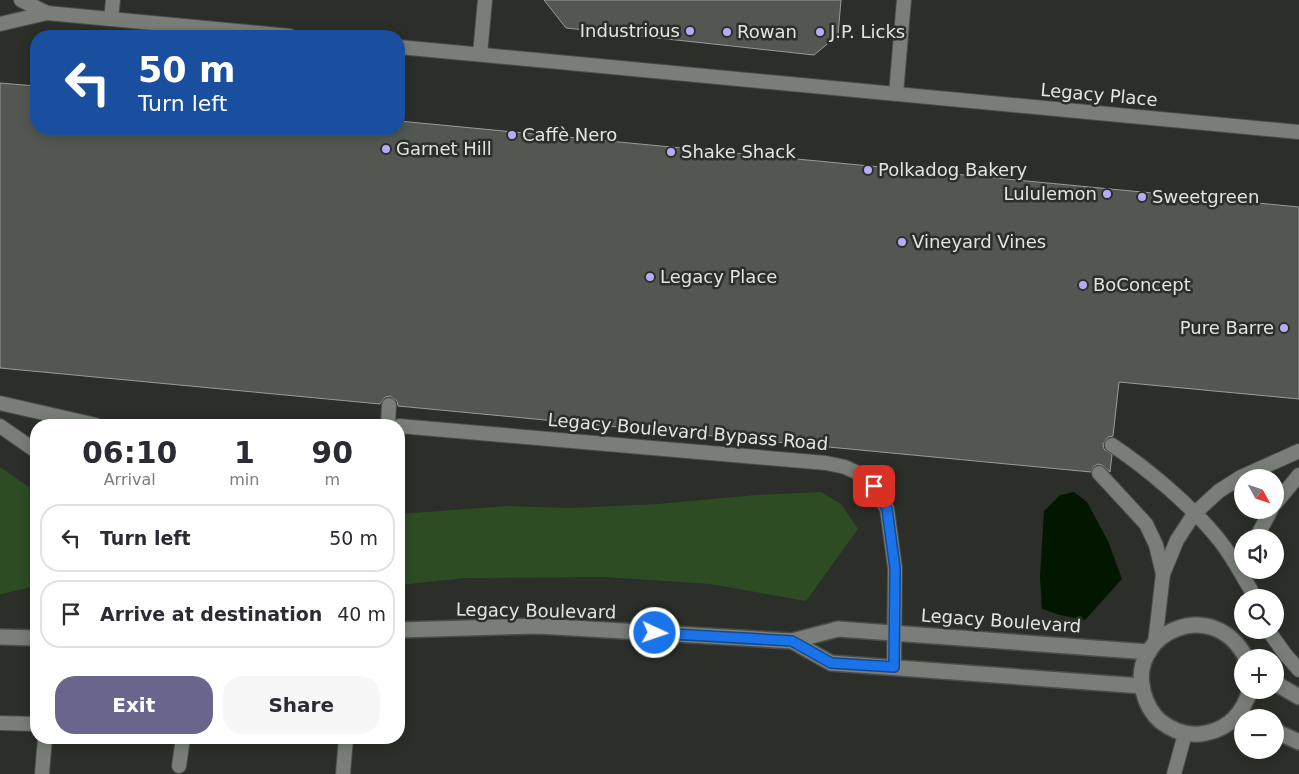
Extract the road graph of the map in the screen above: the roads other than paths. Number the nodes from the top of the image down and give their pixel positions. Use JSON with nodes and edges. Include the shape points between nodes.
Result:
{"nodes":[{"id":1,"x":21,"y":0,"type":"edge"},
{"id":2,"x":113,"y":0,"type":"edge"},
{"id":3,"x":485,"y":0,"type":"edge"},
{"id":4,"x":904,"y":0,"type":"edge"},
{"id":5,"x":47,"y":13,"type":"junction"},
{"id":6,"x":111,"y":19,"type":"junction"},
{"id":7,"x":0,"y":24,"type":"edge"},
{"id":8,"x":227,"y":30,"type":"edge"},
{"id":9,"x":405,"y":48,"type":"edge"},
{"id":10,"x":480,"y":54,"type":"junction"},
{"id":11,"x":896,"y":94,"type":"junction"},
{"id":12,"x":1299,"y":132,"type":"edge"},
{"id":13,"x":0,"y":403,"type":"edge"},
{"id":14,"x":389,"y":405,"type":"dead end"},
{"id":15,"x":70,"y":419,"type":"edge"},
{"id":16,"x":388,"y":419,"type":"edge"},
{"id":17,"x":0,"y":426,"type":"edge"},
{"id":18,"x":405,"y":427,"type":"edge"},
{"id":19,"x":1112,"y":446,"type":"dead end"},
{"id":20,"x":30,"y":447,"type":"edge"},
{"id":21,"x":1299,"y":451,"type":"edge"},
{"id":22,"x":1099,"y":473,"type":"dead end"},
{"id":23,"x":1299,"y":475,"type":"edge"},
{"id":24,"x":1284,"y":493,"type":"edge"},
{"id":25,"x":1194,"y":514,"type":"junction"},
{"id":26,"x":1163,"y":574,"type":"junction"},
{"id":27,"x":1249,"y":589,"type":"edge"},
{"id":28,"x":405,"y":630,"type":"edge"},
{"id":29,"x":894,"y":632,"type":"junction"},
{"id":30,"x":0,"y":637,"type":"edge"},
{"id":31,"x":30,"y":638,"type":"edge"},
{"id":32,"x":1274,"y":639,"type":"edge"},
{"id":33,"x":792,"y":641,"type":"junction"},
{"id":34,"x":1152,"y":647,"type":"junction"},
{"id":35,"x":1240,"y":649,"type":"edge"},
{"id":36,"x":894,"y":667,"type":"junction"},
{"id":37,"x":1299,"y":670,"type":"edge"},
{"id":38,"x":1142,"y":686,"type":"junction"},
{"id":39,"x":1284,"y":688,"type":"edge"},
{"id":40,"x":1299,"y":697,"type":"edge"},
{"id":41,"x":1234,"y":721,"type":"edge"},
{"id":42,"x":0,"y":723,"type":"edge"},
{"id":43,"x":30,"y":724,"type":"edge"},
{"id":44,"x":1185,"y":734,"type":"junction"},
{"id":45,"x":1284,"y":735,"type":"edge"},
{"id":46,"x":1299,"y":742,"type":"edge"},
{"id":47,"x":44,"y":744,"type":"edge"},
{"id":48,"x":182,"y":744,"type":"edge"},
{"id":49,"x":346,"y":744,"type":"edge"},
{"id":50,"x":179,"y":766,"type":"dead end"},
{"id":51,"x":42,"y":774,"type":"edge"},
{"id":52,"x":343,"y":774,"type":"edge"},
{"id":53,"x":1174,"y":774,"type":"edge"}],
"edges":[{"from":1,"to":5,"type":"lane"},
{"from":2,"to":6,"type":"lane"},
{"from":3,"to":10,"type":"lane"},
{"from":4,"to":11,"type":"lane"},
{"from":5,"to":6,"type":"lane"},
{"from":5,"to":7,"type":"lane"},
{"from":6,"to":8,"type":"lane"},
{"from":9,"to":10,"type":"lane","name":"Legacy Place"},
{"from":10,"to":11,"type":"lane","name":"Legacy Place"},
{"from":11,"to":12,"type":"lane","name":"Legacy Place"},
{"from":13,"to":15,"type":"lane"},
{"from":14,"to":16,"type":"lane"},
{"from":17,"to":20,"type":"lane"},
{"from":18,"to":29,"type":"lane","name":"Legacy Boulevard Bypass Road","via":[[826,462],[845,467],[874,486],[887,509],[895,568]]},
{"from":19,"to":25,"type":"lane","via":[[1139,464]]},
{"from":21,"to":25,"type":"lane","via":[[1241,477],[1219,491]]},
{"from":22,"to":26,"type":"lane","via":[[1146,524],[1156,545]]},
{"from":23,"to":24,"type":"lane"},
{"from":25,"to":26,"type":"lane","via":[[1177,540]]},
{"from":25,"to":27,"type":"lane","via":[[1220,541]]},
{"from":26,"to":34,"type":"lane"},
{"from":28,"to":33,"type":"street","name":"Legacy Boulevard","via":[[538,626]]},
{"from":29,"to":33,"type":"street","name":"Legacy Boulevard","via":[[838,629]]},
{"from":29,"to":34,"type":"street","name":"Legacy Boulevard"},
{"from":29,"to":36,"type":"lane","name":"Legacy Boulevard Bypass Road"},
{"from":30,"to":31,"type":"street"},
{"from":32,"to":37,"type":"lane"},
{"from":33,"to":36,"type":"street","name":"Legacy Boulevard","via":[[831,663]]},
{"from":34,"to":35,"type":"street","via":[[1172,630],[1197,624],[1227,634]]},
{"from":34,"to":38,"type":"street","via":[[1143,668]]},
{"from":36,"to":38,"type":"street","name":"Legacy Boulevard"},
{"from":38,"to":44,"type":"street","via":[[1146,702],[1156,717],[1169,728]]},
{"from":39,"to":40,"type":"street"},
{"from":41,"to":44,"type":"street","via":[[1214,731]]},
{"from":42,"to":43,"type":"lane"},
{"from":44,"to":53,"type":"lane"},
{"from":45,"to":46,"type":"street"},
{"from":47,"to":51,"type":"lane"},
{"from":48,"to":50,"type":"lane"},
{"from":49,"to":52,"type":"lane"}]}
